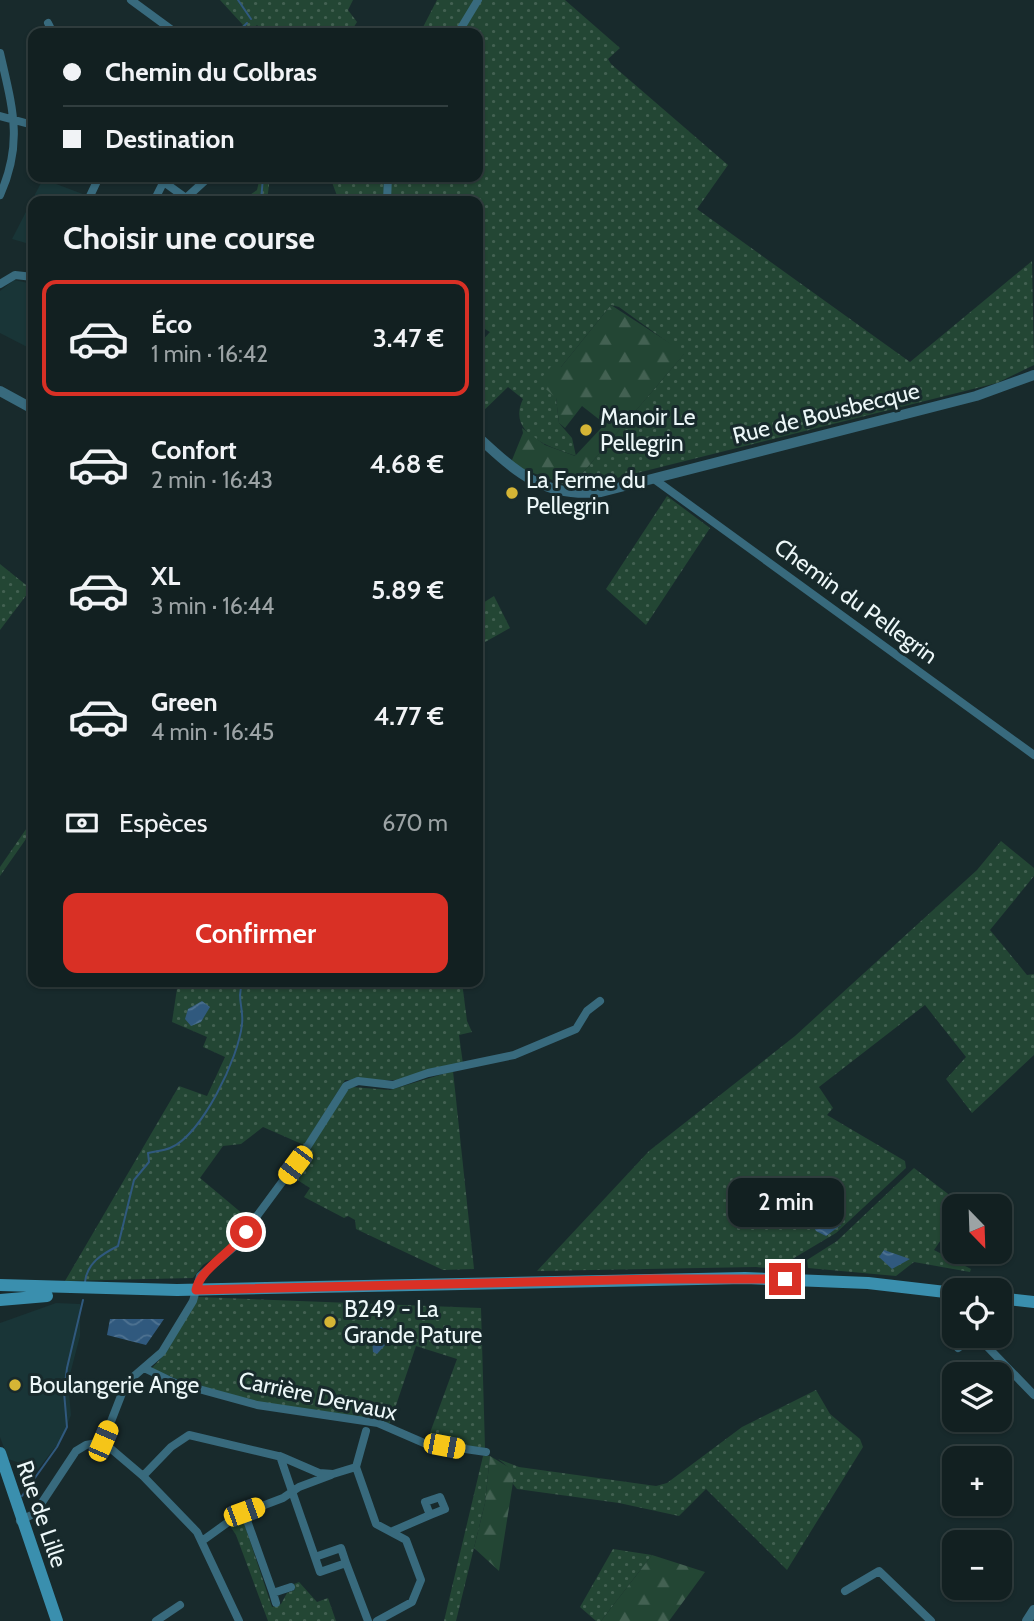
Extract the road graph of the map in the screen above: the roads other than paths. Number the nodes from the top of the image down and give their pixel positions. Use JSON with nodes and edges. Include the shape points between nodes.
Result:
{"nodes":[{"id":1,"x":131,"y":0,"type":"edge"},
{"id":2,"x":478,"y":0,"type":"edge"},
{"id":3,"x":48,"y":23,"type":"dead end"},
{"id":4,"x":50,"y":28,"type":"edge"},
{"id":5,"x":163,"y":28,"type":"edge"},
{"id":6,"x":461,"y":28,"type":"edge"},
{"id":7,"x":0,"y":53,"type":"edge"},
{"id":8,"x":0,"y":116,"type":"edge"},
{"id":9,"x":15,"y":119,"type":"junction"},
{"id":10,"x":28,"y":123,"type":"edge"},
{"id":11,"x":97,"y":182,"type":"edge"},
{"id":12,"x":164,"y":182,"type":"edge"},
{"id":13,"x":204,"y":182,"type":"edge"},
{"id":14,"x":0,"y":195,"type":"edge"},
{"id":15,"x":90,"y":196,"type":"dead end"},
{"id":16,"x":183,"y":196,"type":"edge"},
{"id":17,"x":192,"y":196,"type":"edge"},
{"id":18,"x":28,"y":276,"type":"edge"},
{"id":19,"x":0,"y":284,"type":"edge"},
{"id":20,"x":1034,"y":375,"type":"edge"},
{"id":21,"x":0,"y":391,"type":"edge"},
{"id":22,"x":28,"y":406,"type":"edge"},
{"id":23,"x":483,"y":442,"type":"edge"},
{"id":24,"x":654,"y":480,"type":"junction"},
{"id":25,"x":1034,"y":755,"type":"edge"},
{"id":26,"x":600,"y":1001,"type":"dead end"},
{"id":27,"x":0,"y":1285,"type":"edge"},
{"id":28,"x":177,"y":1290,"type":"junction"},
{"id":29,"x":196,"y":1290,"type":"junction"},
{"id":30,"x":942,"y":1292,"type":"edge"},
{"id":31,"x":0,"y":1300,"type":"edge"},
{"id":32,"x":1012,"y":1300,"type":"edge"},
{"id":33,"x":1032,"y":1302,"type":"edge"},
{"id":34,"x":989,"y":1348,"type":"edge"},
{"id":35,"x":144,"y":1368,"type":"junction"},
{"id":36,"x":1034,"y":1395,"type":"edge"},
{"id":37,"x":366,"y":1431,"type":"dead end"},
{"id":38,"x":103,"y":1441,"type":"junction"},
{"id":39,"x":486,"y":1452,"type":"dead end"},
{"id":40,"x":0,"y":1453,"type":"edge"},
{"id":41,"x":280,"y":1456,"type":"junction"},
{"id":42,"x":356,"y":1467,"type":"junction"},
{"id":43,"x":0,"y":1470,"type":"edge"},
{"id":44,"x":333,"y":1474,"type":"junction"},
{"id":45,"x":143,"y":1476,"type":"junction"},
{"id":46,"x":292,"y":1492,"type":"junction"},
{"id":47,"x":244,"y":1512,"type":"junction"},
{"id":48,"x":430,"y":1515,"type":"dead end"},
{"id":49,"x":21,"y":1521,"type":"junction"},
{"id":50,"x":393,"y":1531,"type":"junction"},
{"id":51,"x":202,"y":1541,"type":"junction"},
{"id":52,"x":315,"y":1557,"type":"junction"},
{"id":53,"x":346,"y":1563,"type":"junction"},
{"id":54,"x":290,"y":1587,"type":"dead end"},
{"id":55,"x":845,"y":1591,"type":"dead end"},
{"id":56,"x":273,"y":1593,"type":"junction"},
{"id":57,"x":276,"y":1603,"type":"dead end"},
{"id":58,"x":180,"y":1605,"type":"dead end"},
{"id":59,"x":1034,"y":1610,"type":"edge"},
{"id":60,"x":57,"y":1621,"type":"edge"},
{"id":61,"x":156,"y":1621,"type":"edge"},
{"id":62,"x":239,"y":1621,"type":"edge"},
{"id":63,"x":368,"y":1621,"type":"edge"},
{"id":64,"x":377,"y":1621,"type":"edge"},
{"id":65,"x":931,"y":1621,"type":"edge"},
{"id":66,"x":1027,"y":1621,"type":"edge"}],
"edges":[{"from":1,"to":5,"type":"street"},
{"from":2,"to":6,"type":"street"},
{"from":3,"to":4,"type":"street"},
{"from":7,"to":9,"type":"street"},
{"from":8,"to":9,"type":"street"},
{"from":9,"to":10,"type":"street"},
{"from":9,"to":14,"type":"street","via":[[13,158]]},
{"from":11,"to":15,"type":"street"},
{"from":12,"to":16,"type":"street"},
{"from":13,"to":17,"type":"street"},
{"from":18,"to":19,"type":"street","via":[[15,275]]},
{"from":20,"to":24,"type":"street","name":"Rue de Bousbecque","via":[[976,396]]},
{"from":21,"to":22,"type":"street"},
{"from":23,"to":24,"type":"street","name":"Rue de Bousbecque","via":[[518,474],[554,489],[595,493]]},
{"from":24,"to":25,"type":"street","name":"Chemin du Pellegrin"},
{"from":26,"to":29,"type":"street","via":[[576,1029],[514,1055],[393,1085],[349,1083],[295,1165],[234,1247],[200,1276]]},
{"from":27,"to":28,"type":"main road"},
{"from":28,"to":29,"type":"main road"},
{"from":28,"to":31,"type":"main road"},
{"from":29,"to":30,"type":"main road","via":[[734,1278],[867,1283]]},
{"from":29,"to":35,"type":"street","via":[[170,1339]]},
{"from":32,"to":33,"type":"main road"},
{"from":34,"to":36,"type":"street"},
{"from":35,"to":38,"type":"street","via":[[124,1387]]},
{"from":35,"to":39,"type":"street","name":"Carrière Dervaux","via":[[173,1382],[257,1405],[378,1423],[424,1443]]},
{"from":37,"to":42,"type":"street"},
{"from":38,"to":45,"type":"street"},
{"from":38,"to":49,"type":"street","via":[[76,1451],[35,1513]]},
{"from":40,"to":49,"type":"main road","name":"Rue de Lille"},
{"from":41,"to":44,"type":"street","via":[[309,1470]]},
{"from":41,"to":45,"type":"street","via":[[189,1435]]},
{"from":41,"to":46,"type":"street"},
{"from":42,"to":44,"type":"street"},
{"from":42,"to":50,"type":"street","via":[[376,1524]]},
{"from":43,"to":49,"type":"main road","name":"Rue de Lille"},
{"from":44,"to":46,"type":"street"},
{"from":45,"to":51,"type":"street"},
{"from":46,"to":47,"type":"street"},
{"from":46,"to":52,"type":"street"},
{"from":47,"to":51,"type":"street"},
{"from":47,"to":56,"type":"street"},
{"from":48,"to":50,"type":"street"},
{"from":49,"to":60,"type":"main road","name":"Rue de Lille"},
{"from":50,"to":64,"type":"street","via":[[409,1544],[420,1586],[409,1605]]},
{"from":51,"to":62,"type":"street"},
{"from":52,"to":53,"type":"street","via":[[341,1548]]},
{"from":52,"to":53,"type":"street","via":[[320,1572]]},
{"from":53,"to":63,"type":"street"},
{"from":54,"to":56,"type":"street"},
{"from":55,"to":65,"type":"street","via":[[879,1571]]},
{"from":56,"to":57,"type":"street"},
{"from":58,"to":61,"type":"street"},
{"from":59,"to":66,"type":"street"}]}
